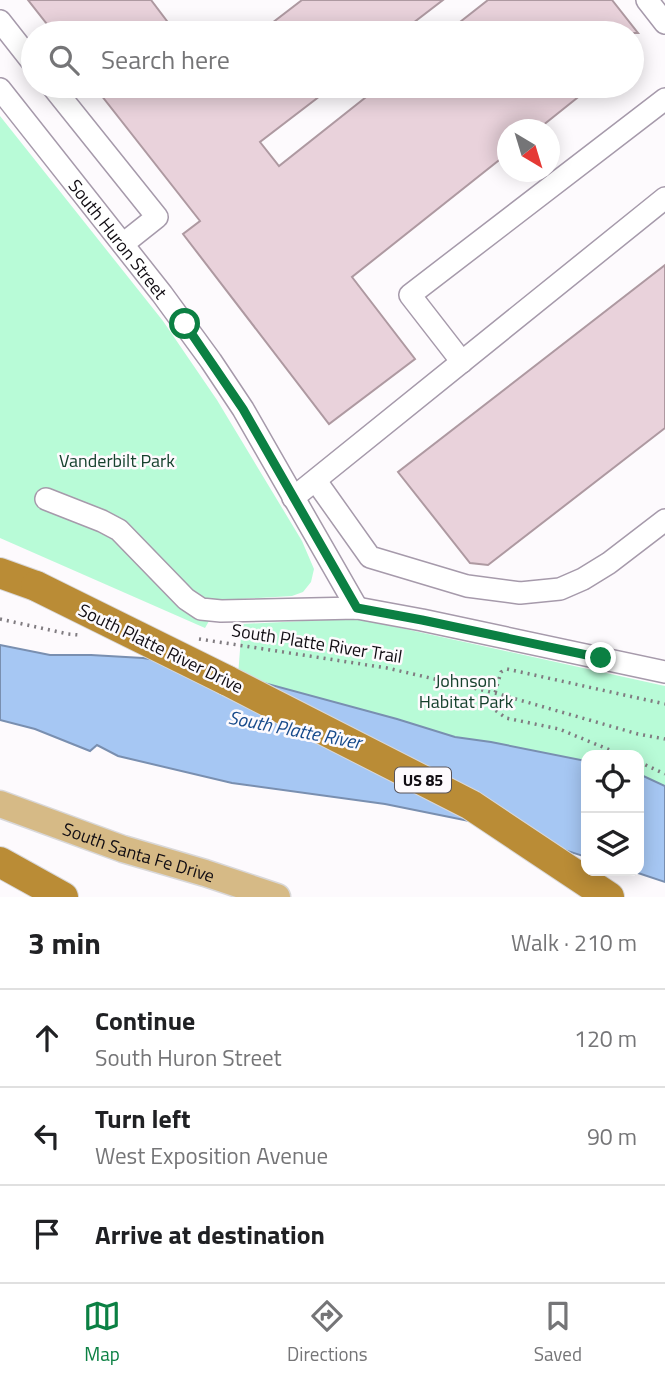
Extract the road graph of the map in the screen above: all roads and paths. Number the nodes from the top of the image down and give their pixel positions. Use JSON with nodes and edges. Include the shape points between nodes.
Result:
{"nodes":[{"id":1,"x":647,"y":0,"type":"edge"},
{"id":2,"x":0,"y":21,"type":"edge"},
{"id":3,"x":665,"y":23,"type":"edge"},
{"id":4,"x":21,"y":47,"type":"edge"},
{"id":5,"x":0,"y":89,"type":"edge"},
{"id":6,"x":62,"y":98,"type":"edge"},
{"id":7,"x":665,"y":99,"type":"edge"},
{"id":8,"x":665,"y":198,"type":"edge"},
{"id":9,"x":123,"y":244,"type":"junction"},
{"id":10,"x":462,"y":362,"type":"junction"},
{"id":11,"x":316,"y":481,"type":"junction"},
{"id":12,"x":46,"y":499,"type":"dead end"},
{"id":13,"x":293,"y":499,"type":"junction"},
{"id":14,"x":665,"y":520,"type":"edge"},
{"id":15,"x":0,"y":573,"type":"edge"},
{"id":16,"x":357,"y":608,"type":"junction"},
{"id":17,"x":0,"y":619,"type":"edge"},
{"id":18,"x":82,"y":635,"type":"dead end"},
{"id":19,"x":194,"y":639,"type":"dead end"},
{"id":20,"x":665,"y":672,"type":"edge"},
{"id":21,"x":495,"y":693,"type":"junction"},
{"id":22,"x":665,"y":704,"type":"edge"},
{"id":23,"x":665,"y":739,"type":"edge"},
{"id":24,"x":610,"y":750,"type":"edge"},
{"id":25,"x":644,"y":764,"type":"edge"},
{"id":26,"x":665,"y":774,"type":"edge"},
{"id":27,"x":0,"y":804,"type":"edge"},
{"id":28,"x":0,"y":862,"type":"edge"},
{"id":29,"x":62,"y":897,"type":"edge"},
{"id":30,"x":277,"y":897,"type":"edge"},
{"id":31,"x":609,"y":897,"type":"edge"}],
"edges":[{"from":1,"to":3,"type":"street"},
{"from":2,"to":4,"type":"street"},
{"from":5,"to":9,"type":"street","name":"South Huron Street"},
{"from":6,"to":9,"type":"street","via":[[158,217]]},
{"from":7,"to":10,"type":"street","via":[[410,295]]},
{"from":8,"to":10,"type":"street"},
{"from":9,"to":13,"type":"street","name":"South Huron Street","via":[[222,377]]},
{"from":10,"to":11,"type":"street"},
{"from":11,"to":13,"type":"street"},
{"from":11,"to":14,"type":"street","via":[[370,557],[467,586],[520,593],[560,589],[583,579]]},
{"from":12,"to":16,"type":"street","via":[[119,530],[201,609]]},
{"from":13,"to":16,"type":"street","name":"South Huron Street"},
{"from":15,"to":31,"type":"highway","name":"South Platte River Drive","number":"US 85","bridge":true,"via":[[36,586],[471,805]]},
{"from":16,"to":20,"type":"street"},
{"from":17,"to":18,"type":"path"},
{"from":19,"to":21,"type":"path","name":"South Platte River Trail","via":[[387,668]]},
{"from":21,"to":22,"type":"path","via":[[501,672],[507,669]]},
{"from":21,"to":23,"type":"path","name":"South Platte River Trail"},
{"from":21,"to":24,"type":"path","via":[[495,710],[506,718],[559,729]]},
{"from":25,"to":26,"type":"path"},
{"from":27,"to":30,"type":"main road","name":"South Santa Fe Drive","via":[[123,849]]},
{"from":28,"to":29,"type":"highway"}]}
